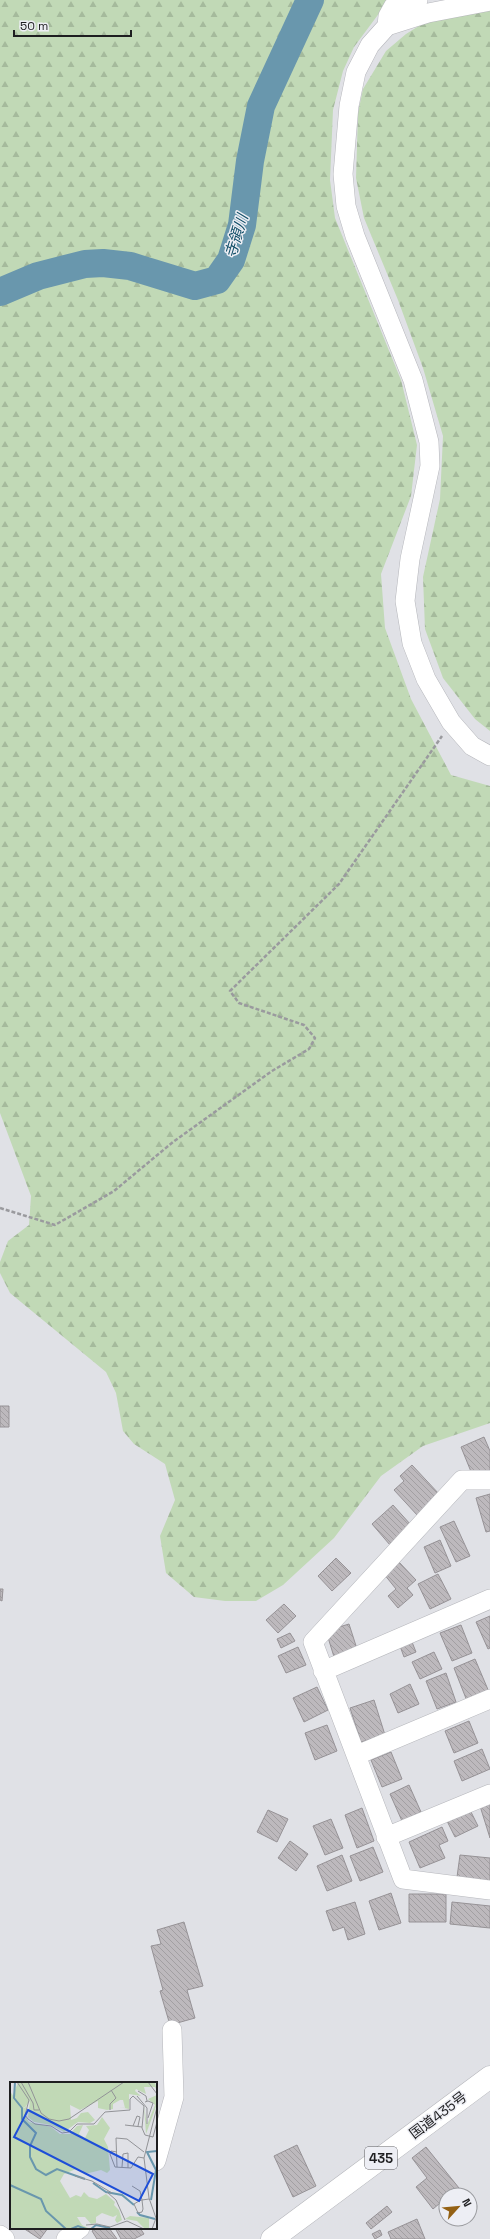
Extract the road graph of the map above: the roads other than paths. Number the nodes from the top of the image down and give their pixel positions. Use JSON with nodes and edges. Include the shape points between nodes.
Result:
{"nodes":[{"id":1,"x":418,"y":0,"type":"edge"},
{"id":2,"x":490,"y":2,"type":"edge"},
{"id":3,"x":388,"y":26,"type":"junction"},
{"id":4,"x":490,"y":756,"type":"edge"},
{"id":5,"x":490,"y":1480,"type":"edge"},
{"id":6,"x":490,"y":1599,"type":"edge"},
{"id":7,"x":322,"y":1671,"type":"junction"},
{"id":8,"x":490,"y":1699,"type":"edge"},
{"id":9,"x":357,"y":1755,"type":"junction"},
{"id":10,"x":490,"y":1794,"type":"edge"},
{"id":11,"x":386,"y":1838,"type":"junction"},
{"id":12,"x":490,"y":1890,"type":"edge"},
{"id":13,"x":172,"y":2030,"type":"dead end"},
{"id":14,"x":490,"y":2077,"type":"edge"},
{"id":15,"x":157,"y":2157,"type":"edge"},
{"id":16,"x":79,"y":2229,"type":"edge"},
{"id":17,"x":0,"y":2235,"type":"edge"},
{"id":18,"x":5,"y":2239,"type":"edge"},
{"id":19,"x":66,"y":2239,"type":"edge"},
{"id":20,"x":272,"y":2239,"type":"edge"}],
"edges":[{"from":1,"to":3,"type":"street","via":[[393,7],[388,16]]},
{"from":2,"to":3,"type":"street","via":[[428,13]]},
{"from":3,"to":4,"type":"street","via":[[370,45],[356,72],[349,106],[343,174],[346,206],[355,236],[413,380],[429,442],[430,466],[410,559],[405,601],[412,643],[426,679],[451,722],[472,746]]},
{"from":5,"to":7,"type":"street","via":[[462,1480],[313,1642]]},
{"from":6,"to":7,"type":"street"},
{"from":7,"to":9,"type":"street"},
{"from":8,"to":9,"type":"street"},
{"from":9,"to":11,"type":"street"},
{"from":10,"to":11,"type":"street"},
{"from":11,"to":12,"type":"street","via":[[403,1879]]},
{"from":13,"to":15,"type":"street","via":[[174,2097]]},
{"from":14,"to":20,"type":"highway","name":"国道435号","number":"435"},
{"from":16,"to":19,"type":"street"},
{"from":17,"to":18,"type":"street"}]}
